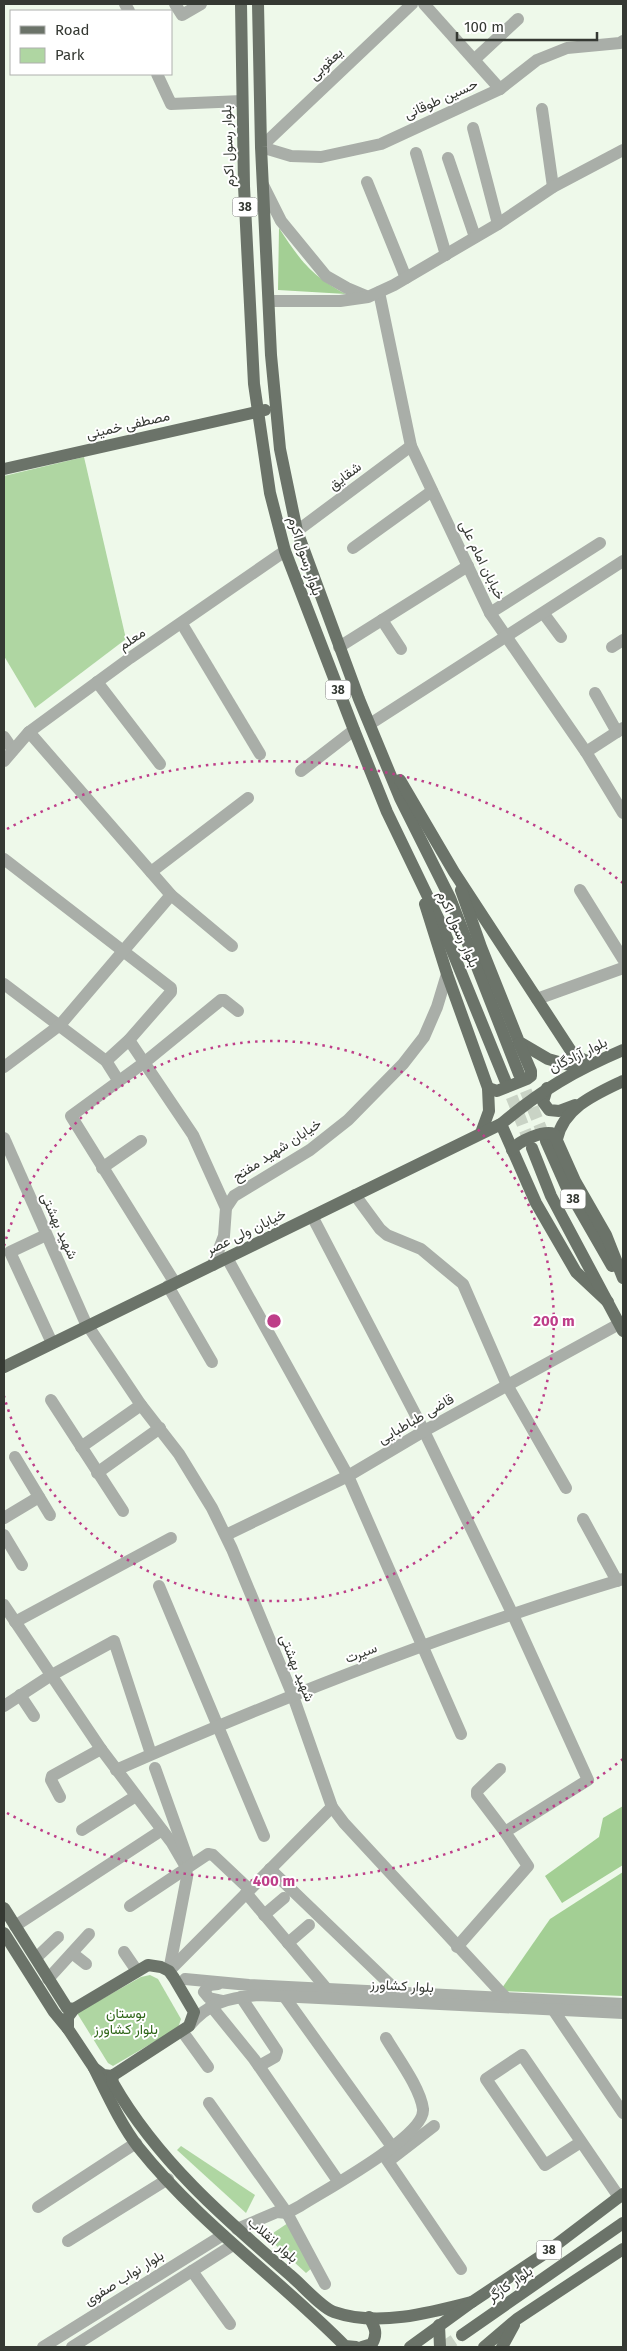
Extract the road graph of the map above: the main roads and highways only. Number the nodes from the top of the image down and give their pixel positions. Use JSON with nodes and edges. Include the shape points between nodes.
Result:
{"nodes":[{"id":1,"x":241,"y":4,"type":"edge"},
{"id":2,"x":258,"y":4,"type":"edge"},
{"id":3,"x":275,"y":408,"type":"junction"},
{"id":4,"x":258,"y":411,"type":"junction"},
{"id":5,"x":4,"y":469,"type":"edge"},
{"id":6,"x":378,"y":743,"type":"junction"},
{"id":7,"x":454,"y":872,"type":"junction"},
{"id":8,"x":421,"y":884,"type":"junction"},
{"id":9,"x":519,"y":1042,"type":"junction"},
{"id":10,"x":623,"y":1050,"type":"edge"},
{"id":11,"x":586,"y":1066,"type":"junction"},
{"id":12,"x":519,"y":1074,"type":"tunnel mouth"},
{"id":13,"x":505,"y":1080,"type":"tunnel mouth"},
{"id":14,"x":623,"y":1081,"type":"edge"},
{"id":15,"x":488,"y":1088,"type":"junction"},
{"id":16,"x":547,"y":1088,"type":"junction"},
{"id":17,"x":589,"y":1099,"type":"junction"},
{"id":18,"x":501,"y":1124,"type":"junction"},
{"id":19,"x":481,"y":1133,"type":"junction"},
{"id":20,"x":552,"y":1140,"type":"junction"},
{"id":21,"x":532,"y":1148,"type":"tunnel mouth"},
{"id":22,"x":512,"y":1150,"type":"junction"},
{"id":23,"x":623,"y":1278,"type":"edge"},
{"id":24,"x":623,"y":1286,"type":"edge"},
{"id":25,"x":608,"y":1302,"type":"junction"},
{"id":26,"x":621,"y":1328,"type":"edge"},
{"id":27,"x":4,"y":1367,"type":"edge"},
{"id":28,"x":4,"y":1908,"type":"edge"},
{"id":29,"x":4,"y":1933,"type":"edge"},
{"id":30,"x":74,"y":2009,"type":"junction"},
{"id":31,"x":68,"y":2029,"type":"junction"},
{"id":32,"x":94,"y":2068,"type":"junction"},
{"id":33,"x":112,"y":2076,"type":"junction"},
{"id":34,"x":621,"y":2195,"type":"edge"},
{"id":35,"x":623,"y":2223,"type":"edge"},
{"id":36,"x":623,"y":2250,"type":"edge"},
{"id":37,"x":472,"y":2302,"type":"junction"},
{"id":38,"x":369,"y":2317,"type":"junction"},
{"id":39,"x":517,"y":2319,"type":"junction"},
{"id":40,"x":439,"y":2325,"type":"junction"},
{"id":41,"x":462,"y":2334,"type":"tunnel mouth"},
{"id":42,"x":424,"y":2341,"type":"edge"},
{"id":43,"x":346,"y":2345,"type":"edge"},
{"id":44,"x":362,"y":2347,"type":"edge"},
{"id":45,"x":410,"y":2347,"type":"edge"},
{"id":46,"x":440,"y":2347,"type":"edge"},
{"id":47,"x":484,"y":2347,"type":"edge"},
{"id":48,"x":502,"y":2347,"type":"edge"}],
"edges":[{"from":1,"to":4,"type":"main road","name":"بلوار رسول اکرم","number":"38","via":[[242,101],[254,384]]},
{"from":2,"to":3,"type":"main road","name":"بلوار رسول اکرم","number":"38","via":[[262,185]]},
{"from":3,"to":4,"type":"main road","name":"مصطفی خمینی"},
{"from":3,"to":6,"type":"main road","name":"بلوار رسول اکرم","number":"38","via":[[297,531],[338,646]]},
{"from":4,"to":5,"type":"main road","name":"مصطفی خمینی"},
{"from":4,"to":8,"type":"main road","name":"بلوار رسول اکرم","number":"38","via":[[270,493],[285,551],[387,812]]},
{"from":6,"to":7,"type":"main road"},
{"from":6,"to":12,"type":"main road","name":"بلوار رسول اکرم","number":"38","via":[[400,798],[450,898]]},
{"from":7,"to":9,"type":"main road"},
{"from":7,"to":11,"type":"main road","via":[[571,1051]]},
{"from":8,"to":13,"type":"main road","name":"بلوار رسول اکرم","number":"38","via":[[442,926]]},
{"from":8,"to":15,"type":"main road","via":[[429,923]]},
{"from":9,"to":11,"type":"main road","via":[[548,1059]]},
{"from":9,"to":15,"type":"main road","via":[[531,1076],[497,1091]]},
{"from":10,"to":11,"type":"main road","name":"بلوار آزادگان"},
{"from":11,"to":16,"type":"main road","name":"بلوار آزادگان"},
{"from":14,"to":17,"type":"main road"},
{"from":15,"to":19,"type":"main road","via":[[489,1111]]},
{"from":16,"to":17,"type":"main road","via":[[543,1102],[548,1110],[565,1109]]},
{"from":16,"to":18,"type":"main road","name":"بلوار آزادگان"},
{"from":17,"to":20,"type":"main road","via":[[564,1120]]},
{"from":18,"to":19,"type":"main road","name":"خیابان ولی عصر"},
{"from":18,"to":22,"type":"main road"},
{"from":19,"to":27,"type":"main road","name":"خیابان ولی عصر"},
{"from":20,"to":22,"type":"main road","via":[[554,1134],[546,1133],[516,1145]]},
{"from":20,"to":23,"type":"main road","via":[[606,1234]]},
{"from":20,"to":24,"type":"main road","number":"38","via":[[566,1186]]},
{"from":21,"to":25,"type":"main road","number":"38","via":[[551,1196]]},
{"from":22,"to":25,"type":"main road","via":[[536,1203],[576,1272]]},
{"from":25,"to":26,"type":"main road","number":"38"},
{"from":28,"to":30,"type":"main road","via":[[67,2008]]},
{"from":29,"to":31,"type":"main road"},
{"from":30,"to":31,"type":"main road","via":[[68,2017]]},
{"from":30,"to":33,"type":"main road","via":[[148,1965],[155,1965],[176,1976],[194,2012],[185,2029]]},
{"from":31,"to":32,"type":"main road"},
{"from":32,"to":33,"type":"main road","via":[[103,2075]]},
{"from":32,"to":43,"type":"main road","via":[[136,2143],[168,2179],[233,2245]]},
{"from":33,"to":38,"type":"main road","name":"بلوار انقلاب","via":[[122,2098],[154,2144],[237,2229],[332,2311]]},
{"from":34,"to":37,"type":"main road","name":"بلوار کارگر","number":"38","via":[[544,2254]]},
{"from":35,"to":41,"type":"main road","name":"بلوار کارگر"},
{"from":36,"to":39,"type":"main road"},
{"from":37,"to":38,"type":"main road","name":"بلوار انقلاب","via":[[426,2314]]},
{"from":37,"to":40,"type":"main road","number":"38"},
{"from":38,"to":44,"type":"main road","via":[[376,2336],[372,2344]]},
{"from":39,"to":47,"type":"main road"},
{"from":39,"to":48,"type":"main road"},
{"from":40,"to":42,"type":"main road","number":"38"},
{"from":40,"to":46,"type":"main road"},
{"from":42,"to":45,"type":"main road"}]}
